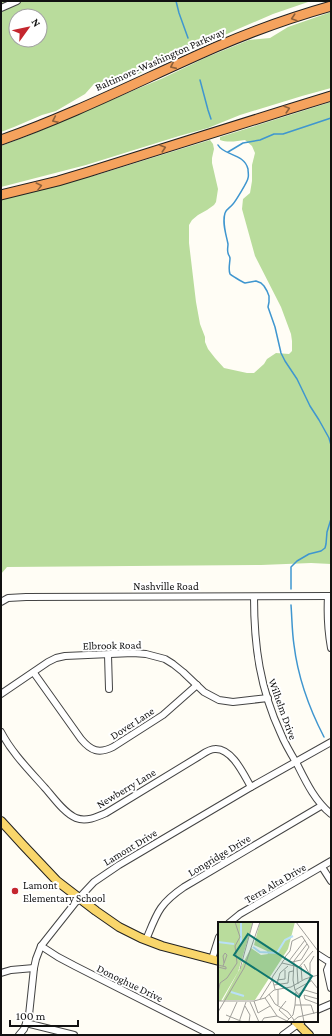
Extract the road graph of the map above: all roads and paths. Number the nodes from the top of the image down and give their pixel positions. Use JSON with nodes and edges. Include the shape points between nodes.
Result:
{"nodes":[{"id":1,"x":17,"y":1,"type":"edge"},
{"id":2,"x":331,"y":6,"type":"edge"},
{"id":3,"x":1,"y":8,"type":"edge"},
{"id":4,"x":331,"y":96,"type":"edge"},
{"id":5,"x":1,"y":140,"type":"edge"},
{"id":6,"x":1,"y":195,"type":"edge"},
{"id":7,"x":330,"y":596,"type":"edge"},
{"id":8,"x":254,"y":597,"type":"junction"},
{"id":9,"x":1,"y":602,"type":"edge"},
{"id":10,"x":331,"y":648,"type":"edge"},
{"id":11,"x":108,"y":655,"type":"junction"},
{"id":12,"x":34,"y":672,"type":"junction"},
{"id":13,"x":197,"y":685,"type":"junction"},
{"id":14,"x":108,"y":689,"type":"dead end"},
{"id":15,"x":1,"y":694,"type":"edge"},
{"id":16,"x":268,"y":698,"type":"junction"},
{"id":17,"x":1,"y":732,"type":"edge"},
{"id":18,"x":331,"y":742,"type":"edge"},
{"id":19,"x":296,"y":762,"type":"junction"},
{"id":20,"x":251,"y":787,"type":"junction"},
{"id":21,"x":321,"y":806,"type":"junction"},
{"id":22,"x":331,"y":814,"type":"edge"},
{"id":23,"x":1,"y":821,"type":"edge"},
{"id":24,"x":331,"y":861,"type":"edge"},
{"id":25,"x":322,"y":867,"type":"junction"},
{"id":26,"x":331,"y":881,"type":"edge"},
{"id":27,"x":79,"y":898,"type":"junction"},
{"id":28,"x":230,"y":922,"type":"edge"},
{"id":29,"x":146,"y":940,"type":"junction"},
{"id":30,"x":218,"y":943,"type":"edge"},
{"id":31,"x":41,"y":946,"type":"junction"},
{"id":32,"x":318,"y":955,"type":"edge"},
{"id":33,"x":215,"y":960,"type":"edge"},
{"id":34,"x":331,"y":962,"type":"edge"},
{"id":35,"x":34,"y":968,"type":"junction"},
{"id":36,"x":1,"y":973,"type":"edge"},
{"id":37,"x":331,"y":988,"type":"edge"},
{"id":38,"x":331,"y":1004,"type":"edge"},
{"id":39,"x":318,"y":1010,"type":"edge"},
{"id":40,"x":298,"y":1022,"type":"edge"},
{"id":41,"x":26,"y":1023,"type":"junction"},
{"id":42,"x":19,"y":1035,"type":"edge"},
{"id":43,"x":74,"y":1035,"type":"edge"},
{"id":44,"x":211,"y":1035,"type":"edge"},
{"id":45,"x":283,"y":1035,"type":"edge"},
{"id":46,"x":309,"y":1035,"type":"edge"}],
"edges":[{"from":1,"to":3,"type":"street"},
{"from":2,"to":5,"type":"highway","name":"Baltimore-Washington Parkway","one_way":true,"via":[[217,46],[52,121]]},
{"from":6,"to":4,"type":"highway","one_way":true,"via":[[58,181]]},
{"from":7,"to":8,"type":"street","name":"Nashville Road"},
{"from":7,"to":10,"type":"street","via":[[327,614]]},
{"from":8,"to":9,"type":"street","name":"Nashville Road","via":[[26,596],[8,598]]},
{"from":8,"to":16,"type":"street","name":"Wilhelm Drive","via":[[256,652]]},
{"from":11,"to":12,"type":"street","name":"Elbrook Road","via":[[56,658]]},
{"from":11,"to":13,"type":"street","name":"Elbrook Road","via":[[146,654],[165,660],[184,672]]},
{"from":11,"to":14,"type":"street"},
{"from":12,"to":13,"type":"street","name":"Dover Lane","via":[[81,739],[99,751],[114,747],[163,715]]},
{"from":12,"to":15,"type":"street","name":"Elbrook Road"},
{"from":13,"to":16,"type":"street","name":"Elbrook Road","via":[[213,698],[226,702]]},
{"from":16,"to":19,"type":"street","name":"Wilhelm Drive","via":[[281,734]]},
{"from":17,"to":20,"type":"street","name":"Newberry Lane","via":[[20,760],[64,809],[80,819],[94,818],[106,813],[211,750],[217,749],[231,755]]},
{"from":18,"to":19,"type":"street","name":"Lamont Drive"},
{"from":19,"to":20,"type":"street","name":"Lamont Drive"},
{"from":19,"to":21,"type":"street","name":"Wilhelm Drive"},
{"from":20,"to":27,"type":"street","name":"Lamont Drive","via":[[100,877]]},
{"from":21,"to":22,"type":"street","name":"Wilhelm Drive"},
{"from":21,"to":29,"type":"street","name":"Longridge Drive","via":[[173,894],[160,908]]},
{"from":23,"to":27,"type":"main road","via":[[56,881]]},
{"from":24,"to":25,"type":"street","name":"Terra Alta Drive"},
{"from":25,"to":26,"type":"street"},
{"from":25,"to":28,"type":"street","name":"Terra Alta Drive"},
{"from":27,"to":29,"type":"main road","via":[[119,927]]},
{"from":27,"to":31,"type":"street","name":"Lamont Drive"},
{"from":29,"to":33,"type":"main road"},
{"from":30,"to":33,"type":"street"},
{"from":31,"to":35,"type":"street","name":"Lamont Drive"},
{"from":31,"to":44,"type":"street","name":"Donoghue Drive","via":[[74,966]]},
{"from":32,"to":34,"type":"street"},
{"from":34,"to":37,"type":"street","via":[[327,970]]},
{"from":35,"to":36,"type":"street"},
{"from":35,"to":41,"type":"street","name":"Lamont Drive"},
{"from":38,"to":39,"type":"street"},
{"from":40,"to":45,"type":"street"},
{"from":40,"to":46,"type":"main road"},
{"from":41,"to":42,"type":"street","name":"Lamont Drive"},
{"from":41,"to":43,"type":"street"}]}
